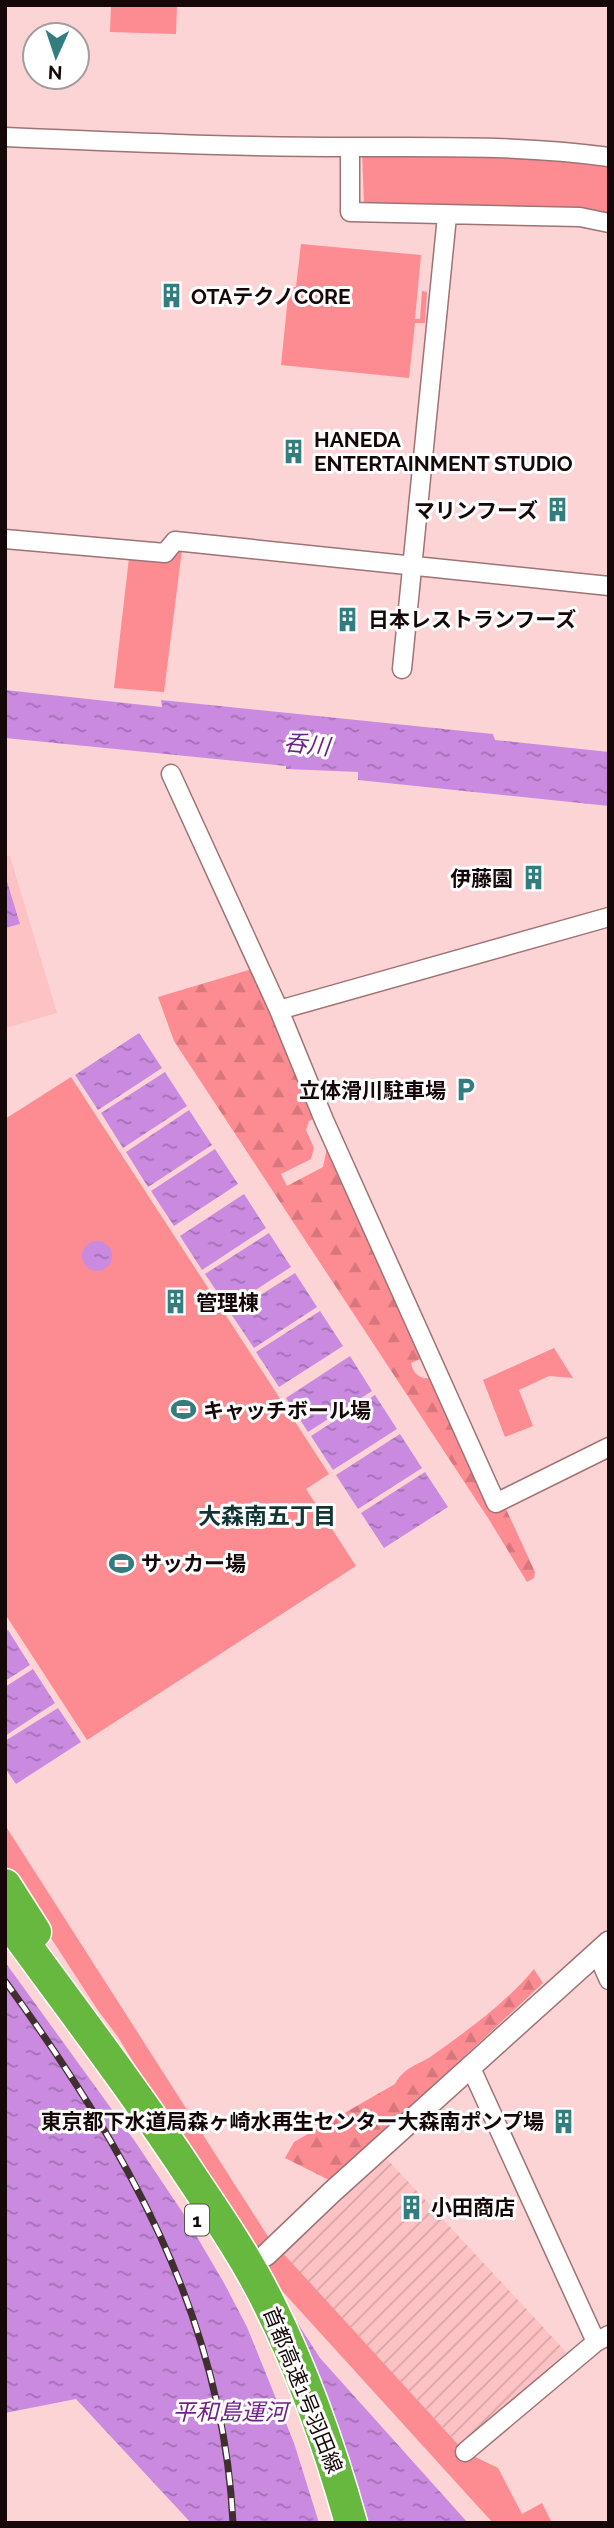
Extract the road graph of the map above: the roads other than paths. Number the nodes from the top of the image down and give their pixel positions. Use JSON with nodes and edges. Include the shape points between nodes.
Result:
{"nodes":[{"id":1,"x":5,"y":137,"type":"edge"},
{"id":2,"x":350,"y":153,"type":"junction"},
{"id":3,"x":609,"y":157,"type":"edge"},
{"id":4,"x":447,"y":216,"type":"junction"},
{"id":5,"x":609,"y":223,"type":"edge"},
{"id":6,"x":5,"y":538,"type":"edge"},
{"id":7,"x":412,"y":565,"type":"junction"},
{"id":8,"x":609,"y":586,"type":"edge"},
{"id":9,"x":402,"y":669,"type":"dead end"},
{"id":10,"x":171,"y":774,"type":"dead end"},
{"id":11,"x":609,"y":918,"type":"edge"},
{"id":12,"x":279,"y":1010,"type":"junction"},
{"id":13,"x":609,"y":1447,"type":"edge"},
{"id":14,"x":5,"y":1885,"type":"edge"},
{"id":15,"x":5,"y":1917,"type":"edge"},
{"id":16,"x":603,"y":1948,"type":"edge"},
{"id":17,"x":5,"y":1949,"type":"edge"},
{"id":18,"x":609,"y":1980,"type":"edge"},
{"id":19,"x":471,"y":2068,"type":"junction"},
{"id":20,"x":142,"y":2102,"type":"junction"},
{"id":21,"x":266,"y":2255,"type":"dead end"},
{"id":22,"x":602,"y":2339,"type":"edge"},
{"id":23,"x":465,"y":2452,"type":"dead end"},
{"id":24,"x":330,"y":2523,"type":"edge"},
{"id":25,"x":351,"y":2523,"type":"edge"}],
"edges":[{"from":1,"to":2,"type":"street"},
{"from":2,"to":3,"type":"street","via":[[420,146]]},
{"from":2,"to":4,"type":"street","via":[[350,212]]},
{"from":4,"to":5,"type":"street","via":[[580,217]]},
{"from":4,"to":7,"type":"street"},
{"from":6,"to":7,"type":"street","via":[[165,553],[175,541]]},
{"from":7,"to":8,"type":"street"},
{"from":7,"to":9,"type":"street"},
{"from":10,"to":12,"type":"street"},
{"from":11,"to":12,"type":"street"},
{"from":12,"to":13,"type":"street","via":[[496,1503]]},
{"from":14,"to":20,"type":"highway"},
{"from":15,"to":20,"type":"highway","name":"首都高速1号羽田線","number":"1"},
{"from":16,"to":18,"type":"street"},
{"from":16,"to":19,"type":"street"},
{"from":17,"to":24,"type":"highway","name":"首都高速1号羽田線","number":"1","via":[[123,2110],[217,2252],[275,2368]]},
{"from":19,"to":21,"type":"street"},
{"from":19,"to":22,"type":"street"},
{"from":20,"to":25,"type":"highway","name":"首都高速1号羽田線","number":"1","via":[[236,2244],[268,2302],[320,2424]]},
{"from":22,"to":23,"type":"street"}]}
